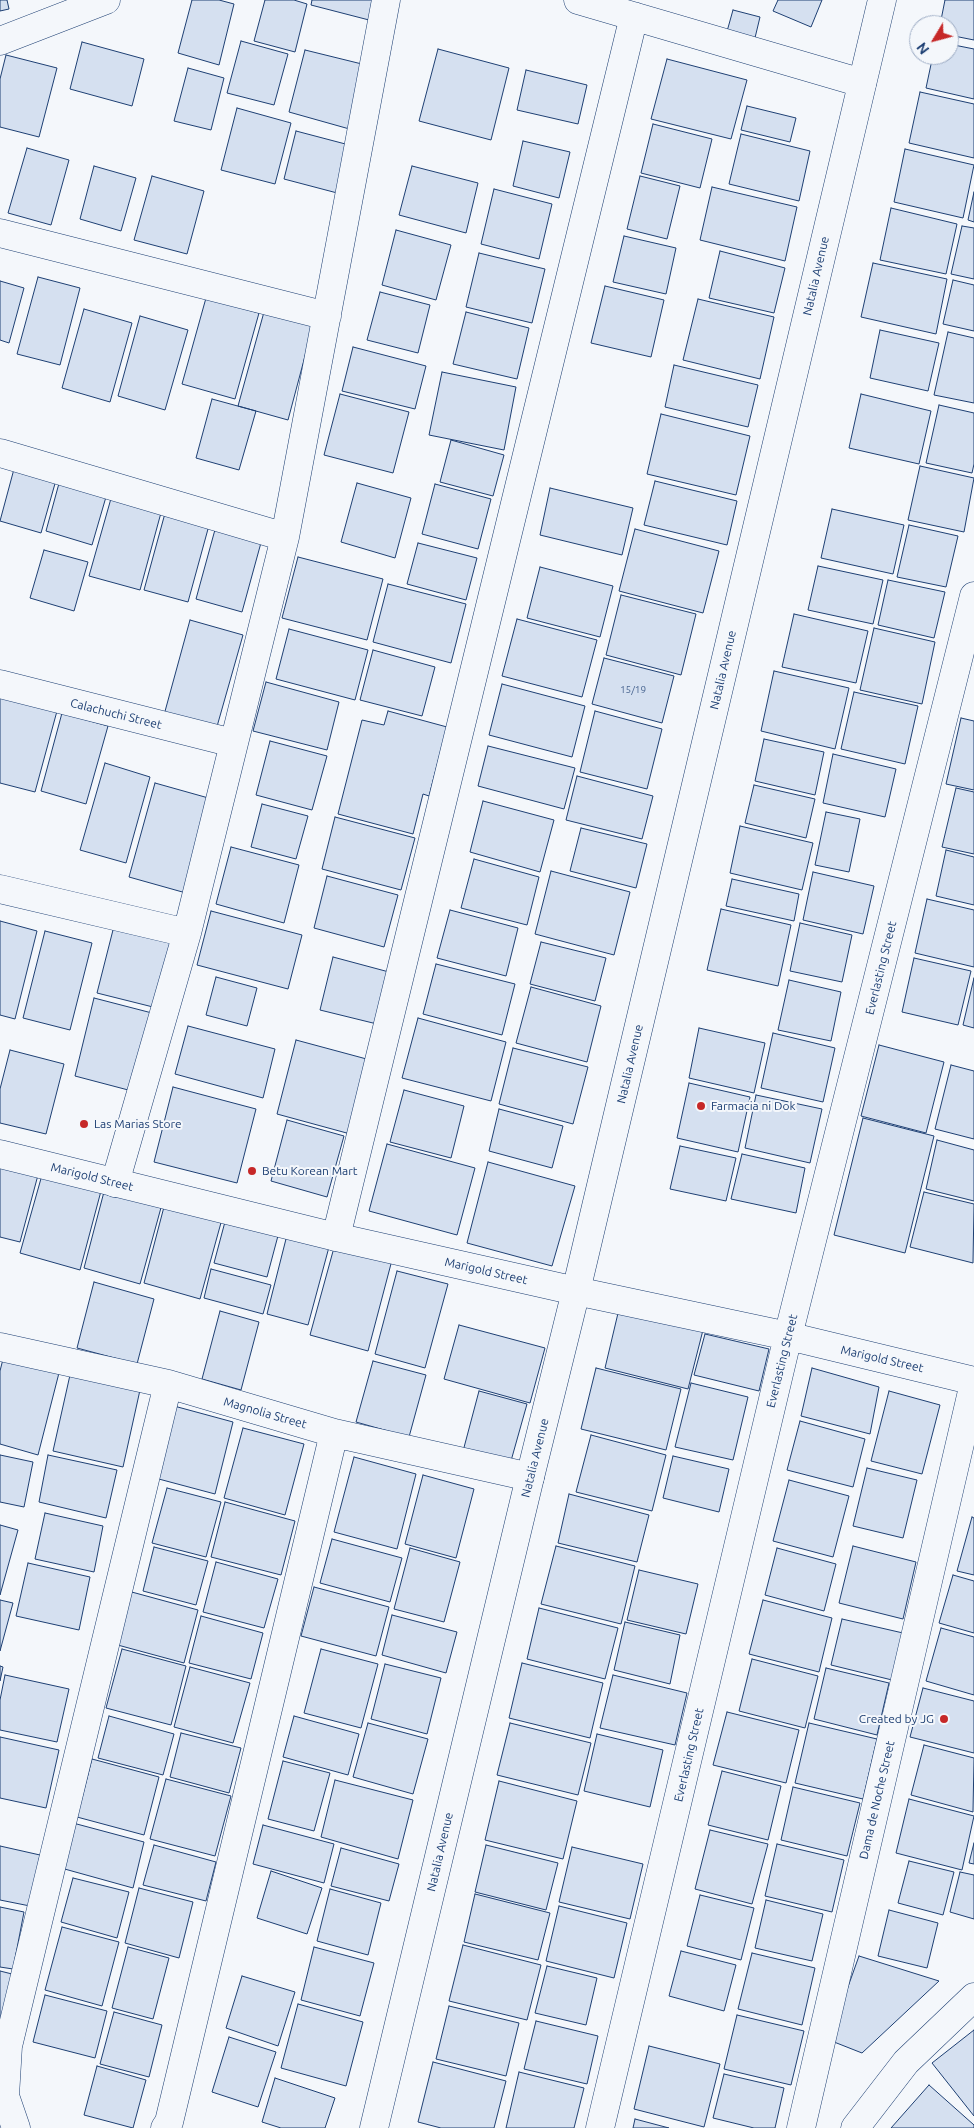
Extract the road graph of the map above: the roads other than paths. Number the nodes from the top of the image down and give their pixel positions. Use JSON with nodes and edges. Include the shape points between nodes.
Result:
{"nodes":[{"id":1,"x":106,"y":0,"type":"edge"},
{"id":2,"x":386,"y":0,"type":"edge"},
{"id":3,"x":578,"y":0,"type":"edge"},
{"id":4,"x":882,"y":0,"type":"edge"},
{"id":5,"x":634,"y":16,"type":"junction"},
{"id":6,"x":0,"y":41,"type":"edge"},
{"id":7,"x":862,"y":83,"type":"junction"},
{"id":8,"x":0,"y":233,"type":"edge"},
{"id":9,"x":327,"y":316,"type":"junction"},
{"id":10,"x":0,"y":453,"type":"edge"},
{"id":11,"x":285,"y":537,"type":"junction"},
{"id":12,"x":974,"y":596,"type":"edge"},
{"id":13,"x":0,"y":684,"type":"edge"},
{"id":14,"x":233,"y":743,"type":"junction"},
{"id":15,"x":0,"y":889,"type":"edge"},
{"id":16,"x":187,"y":933,"type":"junction"},
{"id":17,"x":0,"y":1154,"type":"edge"},
{"id":18,"x":115,"y":1183,"type":"junction"},
{"id":19,"x":336,"y":1237,"type":"junction"},
{"id":20,"x":576,"y":1291,"type":"junction"},
{"id":21,"x":788,"y":1336,"type":"junction"},
{"id":22,"x":0,"y":1347,"type":"edge"},
{"id":23,"x":974,"y":1382,"type":"edge"},
{"id":24,"x":168,"y":1384,"type":"junction"},
{"id":25,"x":334,"y":1433,"type":"junction"},
{"id":26,"x":530,"y":1477,"type":"junction"},
{"id":27,"x":974,"y":1997,"type":"edge"},
{"id":28,"x":16,"y":2128,"type":"edge"},
{"id":29,"x":165,"y":2128,"type":"edge"},
{"id":30,"x":374,"y":2128,"type":"edge"},
{"id":31,"x":600,"y":2128,"type":"edge"},
{"id":32,"x":801,"y":2128,"type":"edge"},
{"id":33,"x":855,"y":2128,"type":"edge"}],
"edges":[{"from":1,"to":6,"type":"street"},
{"from":2,"to":9,"type":"street"},
{"from":3,"to":5,"type":"street"},
{"from":4,"to":7,"type":"street","name":"Natalia Avenue"},
{"from":5,"to":7,"type":"street"},
{"from":5,"to":19,"type":"street"},
{"from":7,"to":20,"type":"street","name":"Natalia Avenue"},
{"from":8,"to":9,"type":"street"},
{"from":9,"to":11,"type":"street"},
{"from":10,"to":11,"type":"street"},
{"from":11,"to":14,"type":"street"},
{"from":12,"to":21,"type":"street","name":"Everlasting Street"},
{"from":13,"to":14,"type":"street","name":"Calachuchi Street"},
{"from":14,"to":16,"type":"street"},
{"from":15,"to":16,"type":"street"},
{"from":16,"to":18,"type":"street"},
{"from":17,"to":18,"type":"street","name":"Marigold Street"},
{"from":18,"to":19,"type":"street","name":"Marigold Street"},
{"from":19,"to":20,"type":"street","name":"Marigold Street"},
{"from":20,"to":21,"type":"street","name":"Marigold Street"},
{"from":20,"to":26,"type":"street","name":"Natalia Avenue"},
{"from":21,"to":23,"type":"street","name":"Marigold Street"},
{"from":21,"to":31,"type":"street","name":"Everlasting Street"},
{"from":22,"to":24,"type":"street","name":"Magnolia Street"},
{"from":23,"to":32,"type":"street","name":"Dama de Noche Street"},
{"from":24,"to":25,"type":"street","name":"Magnolia Street"},
{"from":24,"to":28,"type":"street","via":[[8,2046],[5,2096]]},
{"from":25,"to":26,"type":"street","name":"Magnolia Street"},
{"from":25,"to":29,"type":"street","via":[[172,2112]]},
{"from":26,"to":30,"type":"street","name":"Natalia Avenue"},
{"from":27,"to":33,"type":"street","via":[[906,2062]]}]}
